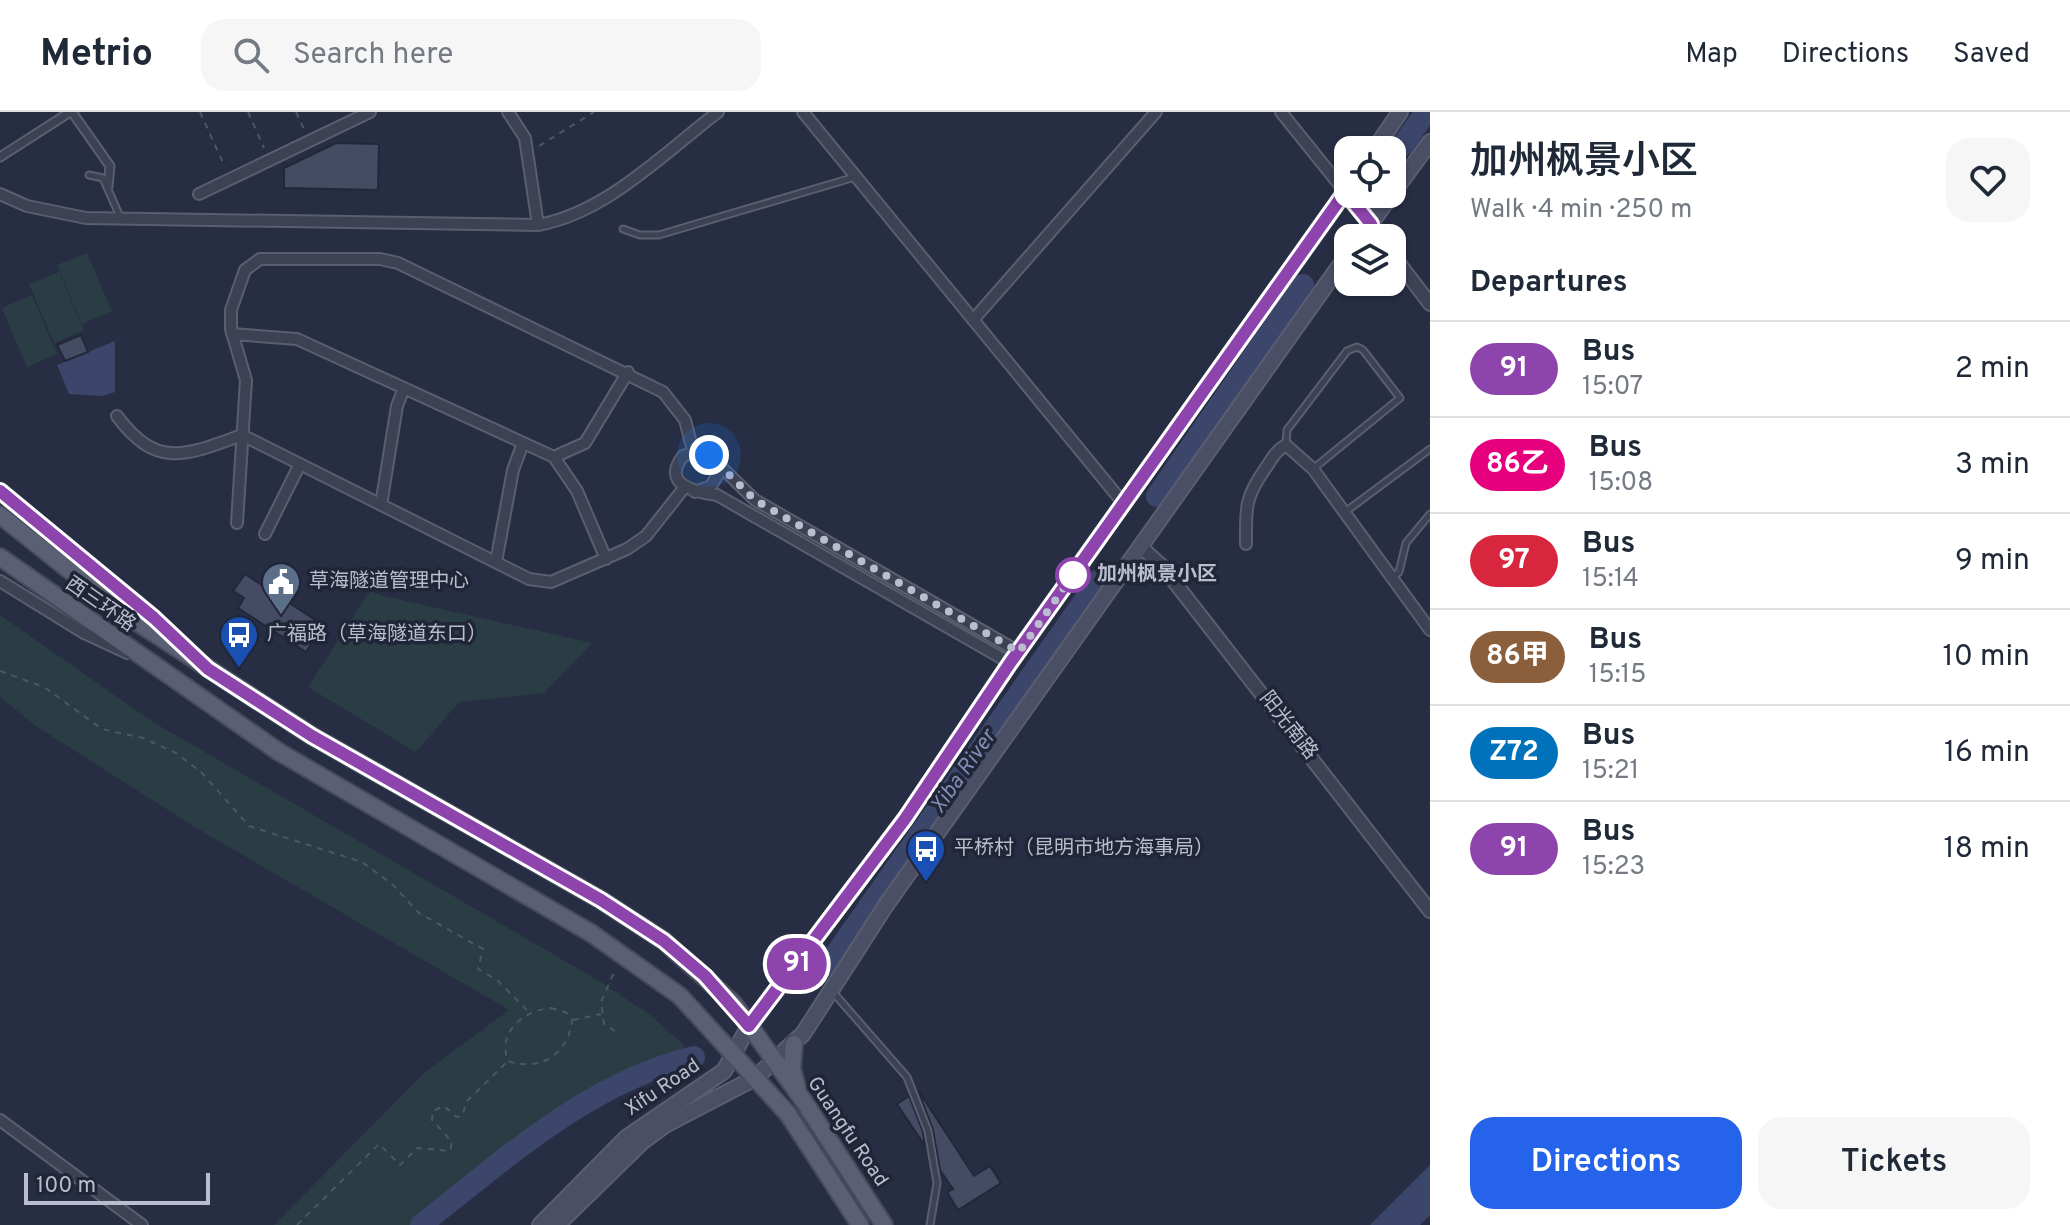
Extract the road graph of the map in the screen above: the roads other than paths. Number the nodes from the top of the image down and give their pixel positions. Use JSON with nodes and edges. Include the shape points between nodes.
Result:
{"nodes":[{"id":1,"x":71,"y":112,"type":"edge"},
{"id":2,"x":370,"y":112,"type":"edge"},
{"id":3,"x":508,"y":112,"type":"edge"},
{"id":4,"x":718,"y":112,"type":"edge"},
{"id":5,"x":803,"y":112,"type":"edge"},
{"id":6,"x":1156,"y":112,"type":"edge"},
{"id":7,"x":1281,"y":112,"type":"edge"},
{"id":8,"x":1400,"y":112,"type":"edge"},
{"id":9,"x":1384,"y":136,"type":"edge"},
{"id":10,"x":1430,"y":142,"type":"edge"},
{"id":11,"x":0,"y":157,"type":"edge"},
{"id":12,"x":89,"y":175,"type":"dead end"},
{"id":13,"x":1334,"y":176,"type":"edge"},
{"id":14,"x":856,"y":177,"type":"junction"},
{"id":15,"x":108,"y":187,"type":"junction"},
{"id":16,"x":0,"y":194,"type":"edge"},
{"id":17,"x":199,"y":194,"type":"dead end"},
{"id":18,"x":1334,"y":207,"type":"edge"},
{"id":19,"x":1359,"y":208,"type":"edge"},
{"id":20,"x":122,"y":219,"type":"junction"},
{"id":21,"x":1371,"y":224,"type":"joint"},
{"id":22,"x":538,"y":225,"type":"junction"},
{"id":23,"x":623,"y":229,"type":"dead end"},
{"id":24,"x":1406,"y":272,"type":"edge"},
{"id":25,"x":1334,"y":274,"type":"edge"},
{"id":26,"x":1430,"y":304,"type":"edge"},
{"id":27,"x":973,"y":320,"type":"junction"},
{"id":28,"x":232,"y":334,"type":"junction"},
{"id":29,"x":628,"y":372,"type":"junction"},
{"id":30,"x":404,"y":388,"type":"junction"},
{"id":31,"x":117,"y":416,"type":"dead end"},
{"id":32,"x":242,"y":435,"type":"junction"},
{"id":33,"x":523,"y":443,"type":"junction"},
{"id":34,"x":1286,"y":445,"type":"junction"},
{"id":35,"x":1430,"y":449,"type":"edge"},
{"id":36,"x":693,"y":451,"type":"junction"},
{"id":37,"x":554,"y":457,"type":"junction"},
{"id":38,"x":713,"y":459,"type":"junction"},
{"id":39,"x":300,"y":464,"type":"junction"},
{"id":40,"x":1313,"y":469,"type":"junction"},
{"id":41,"x":684,"y":488,"type":"junction"},
{"id":42,"x":0,"y":491,"type":"edge"},
{"id":43,"x":695,"y":492,"type":"junction"},
{"id":44,"x":1124,"y":504,"type":"junction"},
{"id":45,"x":381,"y":505,"type":"junction"},
{"id":46,"x":1344,"y":513,"type":"junction"},
{"id":47,"x":1430,"y":514,"type":"edge"},
{"id":48,"x":0,"y":515,"type":"edge"},
{"id":49,"x":237,"y":523,"type":"dead end"},
{"id":50,"x":265,"y":534,"type":"dead end"},
{"id":51,"x":1246,"y":544,"type":"dead end"},
{"id":52,"x":1140,"y":546,"type":"junction"},
{"id":53,"x":0,"y":557,"type":"edge"},
{"id":54,"x":606,"y":559,"type":"junction"},
{"id":55,"x":496,"y":562,"type":"junction"},
{"id":56,"x":1391,"y":579,"type":"junction"},
{"id":57,"x":0,"y":581,"type":"edge"},
{"id":58,"x":1430,"y":630,"type":"edge"},
{"id":59,"x":1015,"y":657,"type":"junction"},
{"id":60,"x":144,"y":661,"type":"junction"},
{"id":61,"x":208,"y":669,"type":"junction"},
{"id":62,"x":1430,"y":911,"type":"edge"},
{"id":63,"x":831,"y":990,"type":"junction"},
{"id":64,"x":749,"y":1026,"type":"junction"},
{"id":65,"x":794,"y":1044,"type":"junction"},
{"id":66,"x":735,"y":1056,"type":"junction"},
{"id":67,"x":775,"y":1061,"type":"junction"},
{"id":68,"x":755,"y":1078,"type":"junction"},
{"id":69,"x":798,"y":1093,"type":"junction"},
{"id":70,"x":0,"y":1120,"type":"edge"},
{"id":71,"x":142,"y":1225,"type":"edge"},
{"id":72,"x":540,"y":1225,"type":"edge"},
{"id":73,"x":557,"y":1225,"type":"edge"},
{"id":74,"x":860,"y":1225,"type":"edge"},
{"id":75,"x":884,"y":1225,"type":"edge"},
{"id":76,"x":930,"y":1225,"type":"edge"}],
"edges":[{"from":1,"to":11,"type":"street"},
{"from":1,"to":15,"type":"street","via":[[110,166]]},
{"from":2,"to":17,"type":"street"},
{"from":3,"to":22,"type":"street","via":[[525,138]]},
{"from":4,"to":22,"type":"street","via":[[594,205]]},
{"from":5,"to":14,"type":"street"},
{"from":6,"to":27,"type":"street"},
{"from":7,"to":13,"type":"street"},
{"from":8,"to":9,"type":"main road"},
{"from":10,"to":21,"type":"main road"},
{"from":12,"to":15,"type":"lane","via":[[103,178]]},
{"from":14,"to":23,"type":"lane","via":[[659,235]]},
{"from":14,"to":27,"type":"street"},
{"from":15,"to":20,"type":"lane"},
{"from":16,"to":20,"type":"street","via":[[27,206]]},
{"from":18,"to":44,"type":"main road","name":"Xifu Road"},
{"from":19,"to":21,"type":"street"},
{"from":20,"to":22,"type":"street"},
{"from":24,"to":26,"type":"street"},
{"from":25,"to":52,"type":"main road","name":"Xifu Road"},
{"from":27,"to":44,"type":"street"},
{"from":28,"to":29,"type":"street","via":[[237,286],[245,270],[260,259],[380,259]]},
{"from":28,"to":30,"type":"street","via":[[297,339]]},
{"from":28,"to":32,"type":"street","via":[[246,380]]},
{"from":29,"to":36,"type":"street","via":[[676,405]]},
{"from":29,"to":37,"type":"street","via":[[585,443]]},
{"from":30,"to":33,"type":"street"},
{"from":30,"to":45,"type":"street"},
{"from":31,"to":32,"type":"street","via":[[141,443],[157,452],[193,452]]},
{"from":32,"to":39,"type":"street"},
{"from":32,"to":49,"type":"street"},
{"from":33,"to":37,"type":"street"},
{"from":33,"to":55,"type":"street"},
{"from":34,"to":40,"type":"street"},
{"from":34,"to":40,"type":"lane","via":[[1287,430],[1347,351],[1363,350],[1400,398]]},
{"from":34,"to":51,"type":"street","via":[[1251,486]]},
{"from":35,"to":46,"type":"lane"},
{"from":36,"to":38,"type":"street"},
{"from":36,"to":41,"type":"street","via":[[677,466]]},
{"from":37,"to":54,"type":"street","via":[[577,491]]},
{"from":38,"to":43,"type":"street","via":[[715,482]]},
{"from":38,"to":59,"type":"street","via":[[755,500]]},
{"from":39,"to":45,"type":"street"},
{"from":39,"to":50,"type":"street"},
{"from":40,"to":46,"type":"street"},
{"from":41,"to":43,"type":"street"},
{"from":41,"to":54,"type":"street","via":[[646,536]]},
{"from":42,"to":61,"type":"street"},
{"from":43,"to":59,"type":"street","via":[[717,495]]},
{"from":44,"to":59,"type":"main road","name":"Xifu Road"},
{"from":45,"to":55,"type":"street"},
{"from":46,"to":56,"type":"street"},
{"from":47,"to":56,"type":"lane","via":[[1406,543],[1399,572]]},
{"from":48,"to":61,"type":"main road","name":"西三环路","via":[[123,613]]},
{"from":52,"to":62,"type":"street","name":"阳光南路","via":[[1162,566]]},
{"from":52,"to":63,"type":"main road","name":"Xifu Road"},
{"from":53,"to":60,"type":"main road","name":"西三环路"},
{"from":54,"to":55,"type":"street","via":[[551,582],[529,579]]},
{"from":56,"to":58,"type":"street"},
{"from":57,"to":60,"type":"street","via":[[84,633]]},
{"from":59,"to":64,"type":"main road","name":"Xifu Road","via":[[905,819]]},
{"from":60,"to":66,"type":"main road","name":"西三环路","via":[[279,752],[622,954],[680,996]]},
{"from":61,"to":64,"type":"main road","name":"西三环路","via":[[312,736],[664,941],[705,976]]},
{"from":63,"to":65,"type":"main road","name":"Xifu Road"},
{"from":63,"to":76,"type":"lane","via":[[907,1077],[928,1131],[937,1183]]},
{"from":64,"to":66,"type":"main road","name":"Xifu Road"},
{"from":64,"to":67,"type":"main road","name":"西三环路"},
{"from":65,"to":67,"type":"main road","name":"Xifu Road"},
{"from":65,"to":69,"type":"main road"},
{"from":66,"to":68,"type":"main road","name":"Guangfu Road"},
{"from":66,"to":72,"type":"main road","name":"Xifu Road","via":[[724,1071],[626,1138]]},
{"from":67,"to":68,"type":"main road","name":"Xifu Road"},
{"from":67,"to":69,"type":"main road","name":"Guangfu Road"},
{"from":68,"to":73,"type":"main road","name":"Xifu Road","via":[[642,1142]]},
{"from":68,"to":74,"type":"main road","name":"Guangfu Road","via":[[788,1114]]},
{"from":69,"to":75,"type":"main road","name":"Guangfu Road"},
{"from":70,"to":71,"type":"street"}]}
